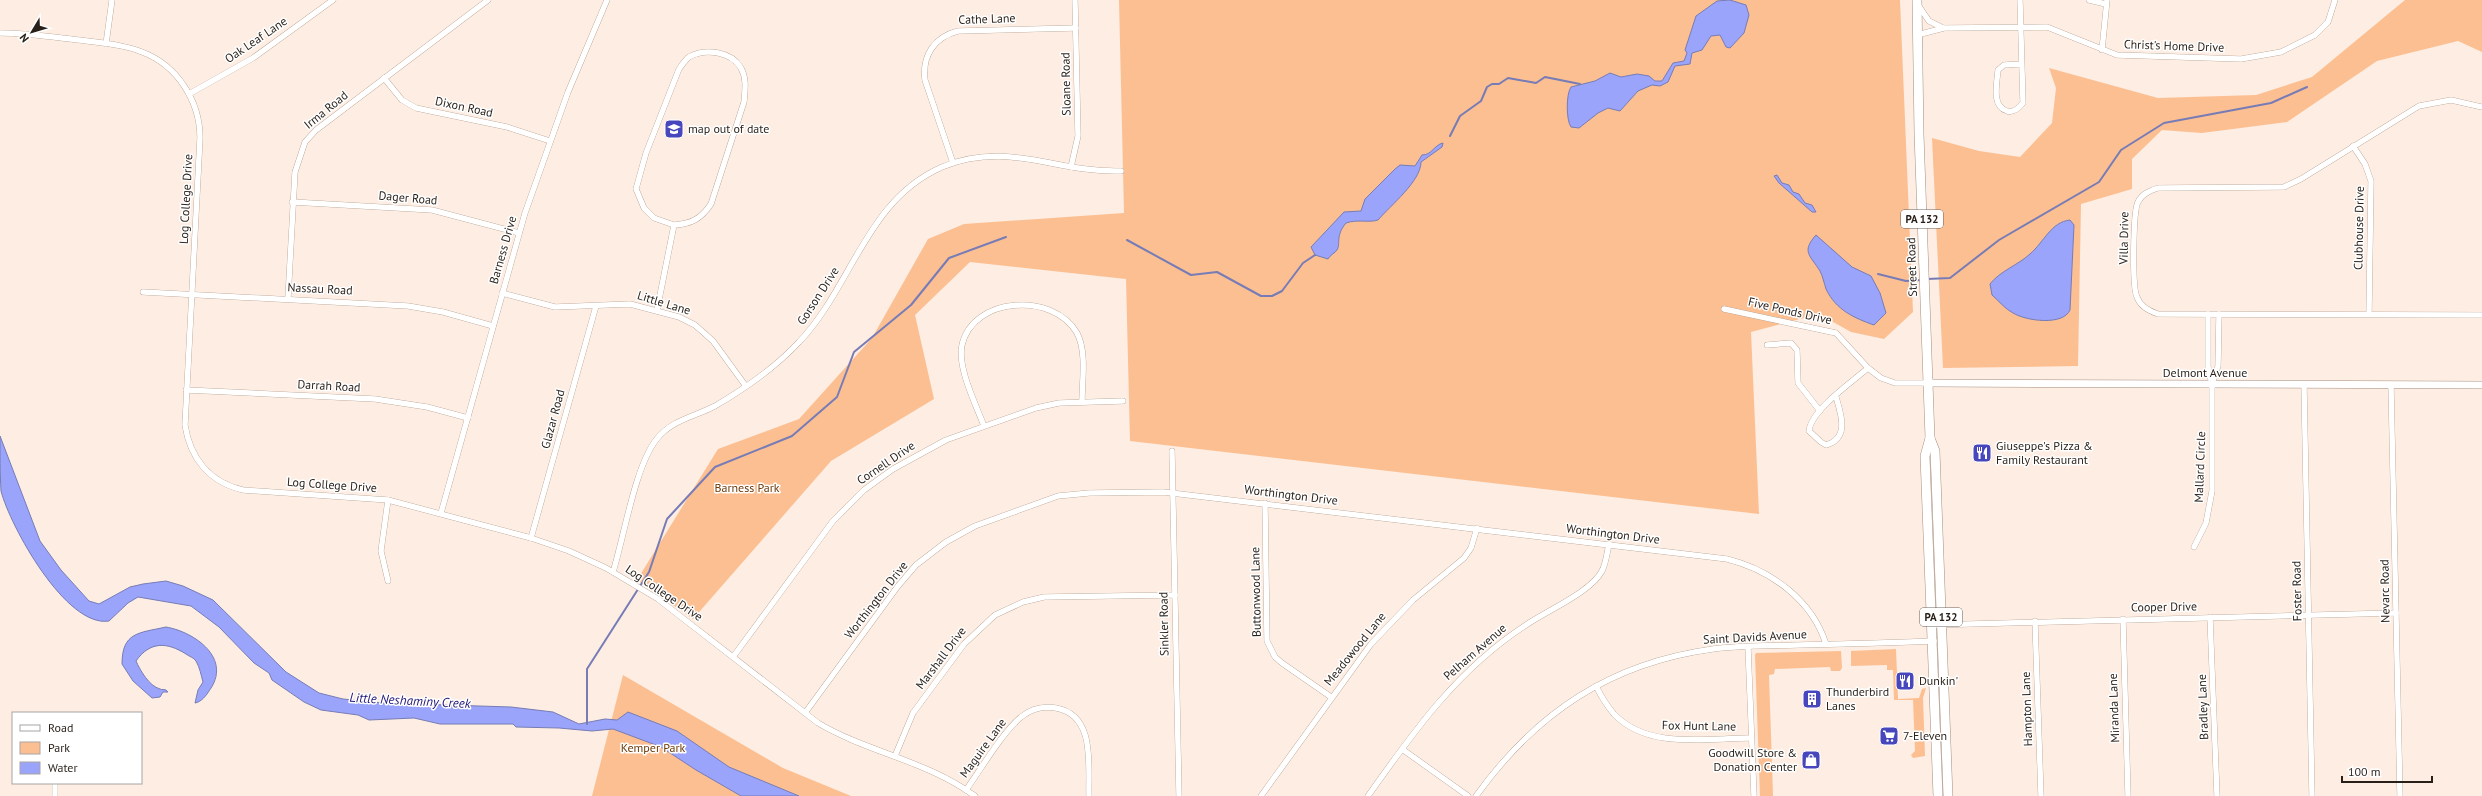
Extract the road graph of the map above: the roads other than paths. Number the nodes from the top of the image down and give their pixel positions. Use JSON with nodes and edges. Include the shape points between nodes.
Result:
{"nodes":[{"id":1,"x":112,"y":0,"type":"edge"},
{"id":2,"x":333,"y":0,"type":"edge"},
{"id":3,"x":488,"y":0,"type":"edge"},
{"id":4,"x":607,"y":0,"type":"edge"},
{"id":5,"x":1075,"y":0,"type":"edge"},
{"id":6,"x":2020,"y":0,"type":"edge"},
{"id":7,"x":2089,"y":0,"type":"edge"},
{"id":8,"x":2335,"y":0,"type":"edge"},
{"id":9,"x":1917,"y":2,"type":"edge"},
{"id":10,"x":2106,"y":2,"type":"edge"},
{"id":11,"x":1076,"y":28,"type":"junction"},
{"id":12,"x":1944,"y":28,"type":"junction"},
{"id":13,"x":2020,"y":28,"type":"junction"},
{"id":14,"x":0,"y":33,"type":"edge"},
{"id":15,"x":1917,"y":35,"type":"junction"},
{"id":16,"x":106,"y":44,"type":"junction"},
{"id":17,"x":2102,"y":50,"type":"junction"},
{"id":18,"x":2021,"y":64,"type":"junction"},
{"id":19,"x":384,"y":78,"type":"junction"},
{"id":20,"x":189,"y":94,"type":"junction"},
{"id":21,"x":2482,"y":107,"type":"edge"},
{"id":22,"x":550,"y":141,"type":"junction"},
{"id":23,"x":2353,"y":146,"type":"junction"},
{"id":24,"x":953,"y":163,"type":"junction"},
{"id":25,"x":1071,"y":167,"type":"junction"},
{"id":26,"x":1121,"y":171,"type":"dead end"},
{"id":27,"x":292,"y":202,"type":"junction"},
{"id":28,"x":674,"y":225,"type":"junction"},
{"id":29,"x":519,"y":233,"type":"junction"},
{"id":30,"x":143,"y":292,"type":"dead end"},
{"id":31,"x":192,"y":293,"type":"junction"},
{"id":32,"x":502,"y":293,"type":"junction"},
{"id":33,"x":288,"y":298,"type":"junction"},
{"id":34,"x":596,"y":306,"type":"junction"},
{"id":35,"x":1724,"y":309,"type":"dead end"},
{"id":36,"x":657,"y":310,"type":"junction"},
{"id":37,"x":2208,"y":314,"type":"junction"},
{"id":38,"x":2219,"y":314,"type":"junction"},
{"id":39,"x":2369,"y":314,"type":"junction"},
{"id":40,"x":2482,"y":315,"type":"edge"},
{"id":41,"x":493,"y":326,"type":"junction"},
{"id":42,"x":1767,"y":345,"type":"dead end"},
{"id":43,"x":1868,"y":368,"type":"junction"},
{"id":44,"x":1928,"y":383,"type":"junction"},
{"id":45,"x":2212,"y":384,"type":"junction"},
{"id":46,"x":745,"y":385,"type":"junction"},
{"id":47,"x":2304,"y":385,"type":"junction"},
{"id":48,"x":2391,"y":385,"type":"junction"},
{"id":49,"x":2482,"y":386,"type":"edge"},
{"id":50,"x":186,"y":390,"type":"junction"},
{"id":51,"x":1836,"y":397,"type":"junction"},
{"id":52,"x":1123,"y":401,"type":"dead end"},
{"id":53,"x":1082,"y":402,"type":"junction"},
{"id":54,"x":1820,"y":411,"type":"junction"},
{"id":55,"x":468,"y":418,"type":"junction"},
{"id":56,"x":984,"y":426,"type":"junction"},
{"id":57,"x":1930,"y":438,"type":"junction"},
{"id":58,"x":1172,"y":451,"type":"dead end"},
{"id":59,"x":1173,"y":493,"type":"junction"},
{"id":60,"x":388,"y":500,"type":"junction"},
{"id":61,"x":1265,"y":503,"type":"junction"},
{"id":62,"x":441,"y":513,"type":"junction"},
{"id":63,"x":1478,"y":528,"type":"junction"},
{"id":64,"x":531,"y":538,"type":"junction"},
{"id":65,"x":1609,"y":544,"type":"junction"},
{"id":66,"x":2194,"y":547,"type":"dead end"},
{"id":67,"x":613,"y":572,"type":"junction"},
{"id":68,"x":388,"y":580,"type":"dead end"},
{"id":69,"x":1175,"y":595,"type":"junction"},
{"id":70,"x":2396,"y":614,"type":"junction"},
{"id":71,"x":2308,"y":615,"type":"junction"},
{"id":72,"x":2210,"y":617,"type":"junction"},
{"id":73,"x":2123,"y":619,"type":"junction"},
{"id":74,"x":2035,"y":621,"type":"junction"},
{"id":75,"x":1942,"y":624,"type":"junction"},
{"id":76,"x":1932,"y":625,"type":"junction"},
{"id":77,"x":1942,"y":641,"type":"junction"},
{"id":78,"x":1932,"y":642,"type":"junction"},
{"id":79,"x":1826,"y":644,"type":"junction"},
{"id":80,"x":1748,"y":647,"type":"junction"},
{"id":81,"x":733,"y":657,"type":"junction"},
{"id":82,"x":1596,"y":686,"type":"junction"},
{"id":83,"x":1331,"y":697,"type":"junction"},
{"id":84,"x":804,"y":713,"type":"junction"},
{"id":85,"x":1751,"y":738,"type":"junction"},
{"id":86,"x":1402,"y":749,"type":"junction"},
{"id":87,"x":894,"y":756,"type":"junction"},
{"id":88,"x":55,"y":784,"type":"edge"},
{"id":89,"x":966,"y":790,"type":"junction"},
{"id":90,"x":55,"y":796,"type":"edge"},
{"id":91,"x":975,"y":796,"type":"edge"},
{"id":92,"x":1089,"y":796,"type":"edge"},
{"id":93,"x":1179,"y":796,"type":"edge"},
{"id":94,"x":1261,"y":796,"type":"edge"},
{"id":95,"x":1368,"y":796,"type":"edge"},
{"id":96,"x":1468,"y":796,"type":"edge"},
{"id":97,"x":1476,"y":796,"type":"edge"},
{"id":98,"x":1754,"y":796,"type":"edge"},
{"id":99,"x":1938,"y":796,"type":"edge"},
{"id":100,"x":1948,"y":796,"type":"edge"},
{"id":101,"x":2040,"y":796,"type":"edge"},
{"id":102,"x":2128,"y":796,"type":"edge"},
{"id":103,"x":2217,"y":796,"type":"edge"},
{"id":104,"x":2312,"y":796,"type":"edge"},
{"id":105,"x":2400,"y":796,"type":"edge"}],
"edges":[{"from":1,"to":16,"type":"street"},
{"from":2,"to":20,"type":"street","name":"Oak Leaf Lane","via":[[253,58]]},
{"from":3,"to":19,"type":"street","name":"Irma Road"},
{"from":4,"to":22,"type":"street","name":"Barness Drive","via":[[572,80]]},
{"from":5,"to":11,"type":"street","name":"Sloane Road"},
{"from":6,"to":13,"type":"street"},
{"from":7,"to":10,"type":"street"},
{"from":8,"to":17,"type":"street","name":"Christ's Home Drive","via":[[2328,22],[2315,35],[2281,52],[2265,56],[2241,58],[2116,55]]},
{"from":9,"to":12,"type":"street","via":[[1930,21]]},
{"from":9,"to":15,"type":"main road","name":"Street Road","number":"PA 132"},
{"from":10,"to":17,"type":"street"},
{"from":11,"to":24,"type":"street","name":"Cathe Lane","via":[[958,31],[945,35],[933,45],[924,66],[925,80]]},
{"from":11,"to":25,"type":"street","name":"Sloane Road","via":[[1078,136]]},
{"from":12,"to":13,"type":"street","name":"Christ's Home Drive"},
{"from":12,"to":15,"type":"street","name":"Christ's Home Drive"},
{"from":13,"to":17,"type":"street","name":"Christ's Home Drive","via":[[2047,27]]},
{"from":13,"to":18,"type":"street"},
{"from":14,"to":16,"type":"street","name":"Log College Drive"},
{"from":15,"to":44,"type":"main road","name":"Street Road","number":"PA 132"},
{"from":16,"to":20,"type":"street","name":"Log College Drive","via":[[132,49],[152,57],[178,78]]},
{"from":18,"to":18,"type":"street","via":[[2023,103],[2016,110],[2007,111],[2000,107],[1996,100],[1998,70],[2004,65]]},
{"from":19,"to":22,"type":"street","name":"Dixon Road","via":[[402,100],[416,108],[507,127]]},
{"from":19,"to":27,"type":"street","name":"Irma Road","via":[[316,130],[305,142],[296,164]]},
{"from":20,"to":31,"type":"street","name":"Log College Drive","via":[[200,132]]},
{"from":21,"to":23,"type":"street","name":"Villa Drive","via":[[2451,100],[2425,104]]},
{"from":22,"to":29,"type":"street","name":"Barness Drive"},
{"from":23,"to":37,"type":"street","name":"Villa Drive","via":[[2301,179],[2284,186],[2158,188],[2141,198],[2135,210],[2136,296],[2147,309],[2158,314]]},
{"from":23,"to":39,"type":"street","name":"Clubhouse Drive","via":[[2365,164],[2370,181]]},
{"from":24,"to":25,"type":"street","name":"Gorson Drive","via":[[1004,155]]},
{"from":24,"to":46,"type":"street","name":"Gorson Drive","via":[[916,181],[888,207],[876,222],[818,320],[788,353]]},
{"from":25,"to":26,"type":"street","name":"Gorson Drive"},
{"from":27,"to":29,"type":"street","name":"Dager Road","via":[[432,210]]},
{"from":27,"to":33,"type":"street","name":"Irma Road"},
{"from":28,"to":28,"type":"street","via":[[687,224],[703,216],[711,204],[744,102],[746,84],[741,68],[729,57],[708,50],[688,58],[679,69],[646,153],[636,189],[644,208],[654,218]]},
{"from":28,"to":36,"type":"street"},
{"from":29,"to":32,"type":"street","name":"Barness Drive"},
{"from":30,"to":31,"type":"street","name":"Nassau Road"},
{"from":31,"to":33,"type":"street","name":"Nassau Road"},
{"from":31,"to":50,"type":"street","name":"Log College Drive"},
{"from":32,"to":34,"type":"street","name":"Little Lane","via":[[555,308]]},
{"from":32,"to":41,"type":"street","name":"Barness Drive"},
{"from":33,"to":41,"type":"street","name":"Nassau Road","via":[[408,306],[443,312]]},
{"from":34,"to":36,"type":"street","name":"Little Lane","via":[[630,304]]},
{"from":34,"to":64,"type":"street","name":"Glazar Road"},
{"from":35,"to":43,"type":"street","name":"Five Ponds Drive","via":[[1836,332]]},
{"from":36,"to":46,"type":"street","name":"Little Lane","via":[[679,317],[704,332]]},
{"from":37,"to":38,"type":"street","name":"Villa Drive"},
{"from":37,"to":45,"type":"street","via":[[2208,367]]},
{"from":38,"to":39,"type":"street","name":"Villa Drive"},
{"from":38,"to":45,"type":"street","via":[[2218,366]]},
{"from":39,"to":40,"type":"street","name":"Villa Drive"},
{"from":41,"to":55,"type":"street","name":"Barness Drive"},
{"from":42,"to":54,"type":"street","via":[[1791,343],[1797,350],[1798,383]]},
{"from":43,"to":44,"type":"street","name":"Five Ponds Drive","via":[[1891,382]]},
{"from":43,"to":51,"type":"street"},
{"from":44,"to":45,"type":"street","name":"Delmont Avenue"},
{"from":44,"to":57,"type":"main road","name":"Street Road","number":"PA 132"},
{"from":45,"to":47,"type":"street","name":"Delmont Avenue"},
{"from":45,"to":66,"type":"street","name":"Mallard Circle","via":[[2211,499],[2206,523]]},
{"from":46,"to":67,"type":"street","name":"Gorson Drive","via":[[713,407],[679,420],[656,440],[642,466]]},
{"from":47,"to":48,"type":"street","name":"Delmont Avenue"},
{"from":47,"to":71,"type":"street","name":"Foster Road"},
{"from":48,"to":49,"type":"street","name":"Delmont Avenue"},
{"from":48,"to":70,"type":"street","name":"Nevarc Road"},
{"from":50,"to":55,"type":"street","name":"Darrah Road","via":[[375,400],[427,407]]},
{"from":50,"to":60,"type":"street","name":"Log College Drive","via":[[185,425],[189,444],[200,464],[222,482],[242,490]]},
{"from":51,"to":54,"type":"street"},
{"from":51,"to":54,"type":"street","via":[[1842,417],[1841,434],[1838,439],[1826,444],[1809,431],[1814,417]]},
{"from":52,"to":53,"type":"street","name":"Cornell Drive"},
{"from":53,"to":56,"type":"street","name":"Cornell Drive","via":[[1044,406]]},
{"from":53,"to":56,"type":"street","via":[[1080,343],[1076,332],[1066,320],[1055,312],[1039,307],[996,309],[976,320],[962,345],[963,369]]},
{"from":55,"to":62,"type":"street","name":"Barness Drive"},
{"from":56,"to":81,"type":"street","name":"Cornell Drive","via":[[946,440],[910,458],[853,500],[820,538]]},
{"from":57,"to":75,"type":"main road","name":"Street Road","number":"PA 132","via":[[1935,451]]},
{"from":57,"to":76,"type":"main road","name":"Street Road","number":"PA 132","via":[[1925,456]]},
{"from":58,"to":59,"type":"street","name":"Sinkler Road"},
{"from":59,"to":61,"type":"street","name":"Worthington Drive"},
{"from":59,"to":69,"type":"street","name":"Sinkler Road"},
{"from":59,"to":84,"type":"street","name":"Worthington Drive","via":[[1089,493],[1058,496],[975,526],[946,542],[916,565],[898,586]]},
{"from":60,"to":62,"type":"street","name":"Log College Drive"},
{"from":60,"to":68,"type":"street","via":[[381,551]]},
{"from":61,"to":63,"type":"street","name":"Worthington Drive"},
{"from":61,"to":83,"type":"street","name":"Buttonwood Lane","via":[[1267,641],[1282,663]]},
{"from":62,"to":64,"type":"street","name":"Log College Drive"},
{"from":63,"to":65,"type":"street","name":"Worthington Drive"},
{"from":63,"to":83,"type":"street","name":"Meadowood Lane","via":[[1471,548],[1464,558],[1413,600],[1386,627]]},
{"from":64,"to":67,"type":"street","name":"Log College Drive","via":[[569,551]]},
{"from":65,"to":79,"type":"street","name":"Worthington Drive","via":[[1719,557],[1751,567],[1778,582],[1798,598],[1813,617]]},
{"from":65,"to":86,"type":"street","name":"Pelham Avenue","via":[[1605,564],[1594,582],[1517,631],[1483,657],[1443,695]]},
{"from":67,"to":81,"type":"street","name":"Log College Drive","via":[[643,589]]},
{"from":69,"to":87,"type":"street","name":"Marshall Drive","via":[[1044,597],[1023,602],[995,615],[964,644],[914,713]]},
{"from":69,"to":93,"type":"street","name":"Sinkler Road"},
{"from":70,"to":71,"type":"street","name":"Cooper Drive"},
{"from":70,"to":105,"type":"street","name":"Nevarc Road"},
{"from":71,"to":72,"type":"street","name":"Cooper Drive"},
{"from":71,"to":104,"type":"street","name":"Foster Road"},
{"from":72,"to":73,"type":"street","name":"Cooper Drive"},
{"from":72,"to":103,"type":"street","name":"Bradley Lane"},
{"from":73,"to":74,"type":"street","name":"Cooper Drive"},
{"from":73,"to":102,"type":"street","name":"Miranda Lane"},
{"from":74,"to":75,"type":"street","name":"Cooper Drive"},
{"from":74,"to":101,"type":"street","name":"Hampton Lane"},
{"from":75,"to":76,"type":"street","name":"Cooper Drive"},
{"from":75,"to":77,"type":"main road","name":"Street Road","number":"PA 132"},
{"from":76,"to":78,"type":"main road","name":"Street Road","number":"PA 132"},
{"from":77,"to":78,"type":"street","name":"Saint Davids Avenue"},
{"from":77,"to":100,"type":"main road","name":"Street Road","number":"PA 132"},
{"from":78,"to":79,"type":"street","name":"Saint Davids Avenue"},
{"from":78,"to":99,"type":"main road","name":"Street Road","number":"PA 132"},
{"from":79,"to":80,"type":"street","name":"Saint Davids Avenue"},
{"from":80,"to":82,"type":"street","name":"Saint Davids Avenue","via":[[1714,649],[1662,659],[1632,669]]},
{"from":80,"to":85,"type":"street"},
{"from":81,"to":84,"type":"street","name":"Log College Drive"},
{"from":82,"to":85,"type":"street","name":"Fox Hunt Lane","via":[[1614,714],[1630,727],[1645,734],[1674,739]]},
{"from":82,"to":97,"type":"street","name":"Saint Davids Avenue","via":[[1566,704],[1533,729],[1503,761]]},
{"from":83,"to":94,"type":"street","name":"Meadowood Lane"},
{"from":84,"to":87,"type":"street","name":"Log College Drive","via":[[830,730]]},
{"from":85,"to":98,"type":"street"},
{"from":86,"to":95,"type":"street","name":"Pelham Avenue"},
{"from":86,"to":96,"type":"street"},
{"from":87,"to":89,"type":"street","name":"Log College Drive","via":[[947,777]]},
{"from":88,"to":90,"type":"street"},
{"from":89,"to":91,"type":"street","name":"Log College Drive"},
{"from":89,"to":92,"type":"street","name":"Maguire Lane","via":[[1016,722],[1030,711],[1051,707],[1073,716],[1086,735]]}]}
